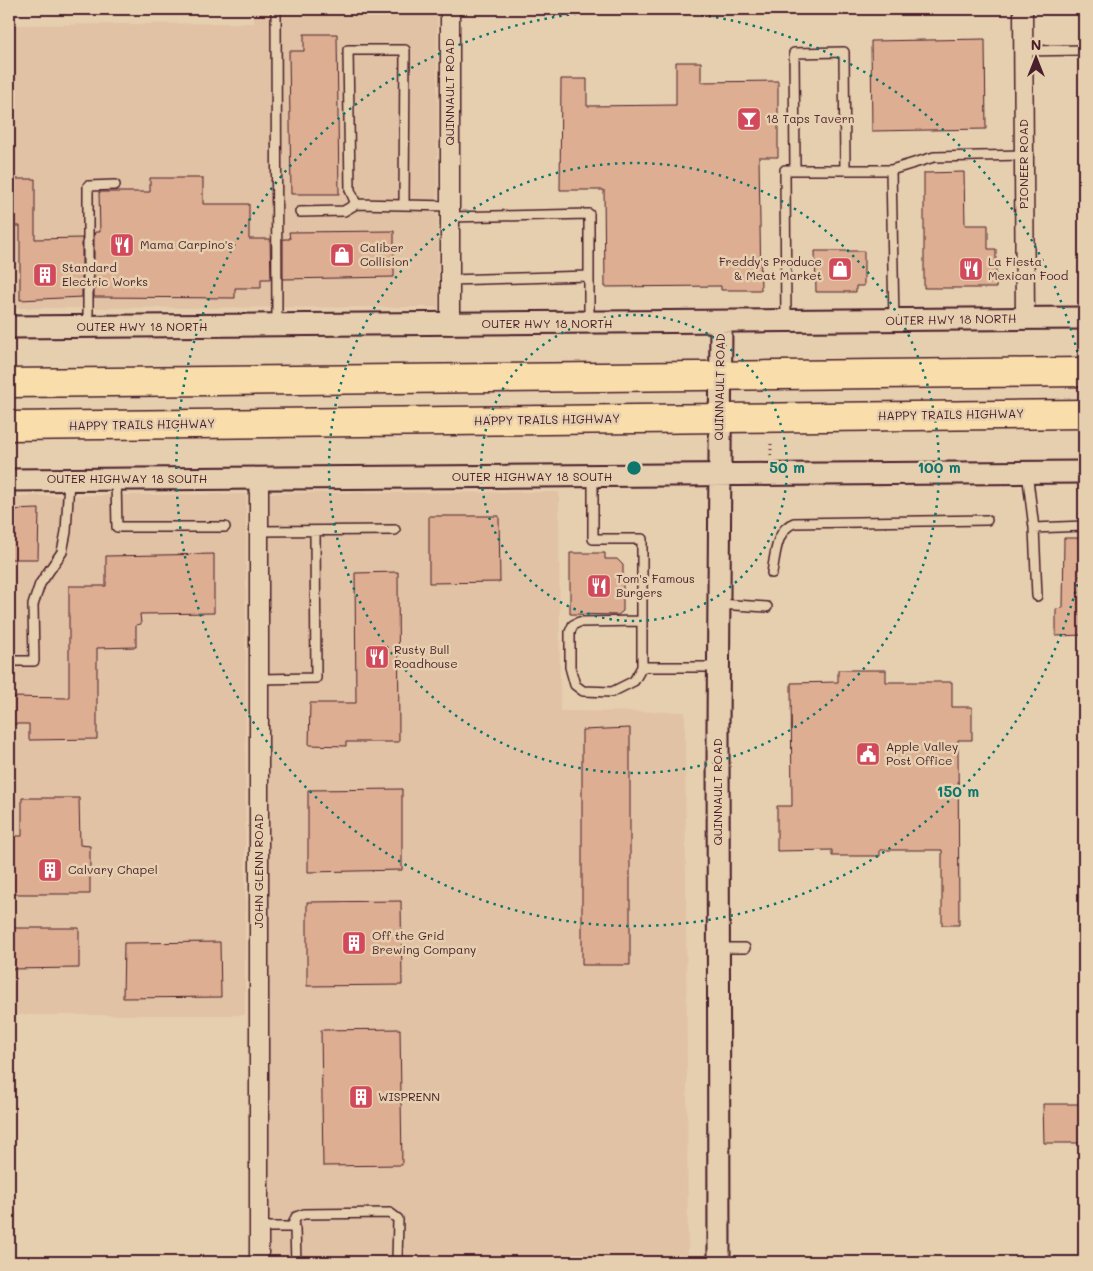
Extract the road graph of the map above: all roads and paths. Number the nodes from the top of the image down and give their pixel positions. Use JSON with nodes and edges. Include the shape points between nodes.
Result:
{"nodes":[{"id":1,"x":276,"y":9,"type":"edge"},
{"id":2,"x":450,"y":9,"type":"edge"},
{"id":3,"x":1023,"y":9,"type":"edge"},
{"id":4,"x":1084,"y":50,"type":"edge"},
{"id":5,"x":1023,"y":51,"type":"junction"},
{"id":6,"x":1024,"y":155,"type":"junction"},
{"id":7,"x":795,"y":170,"type":"junction"},
{"id":8,"x":844,"y":170,"type":"junction"},
{"id":9,"x":891,"y":170,"type":"junction"},
{"id":10,"x":115,"y":185,"type":"dead end"},
{"id":11,"x":356,"y":204,"type":"junction"},
{"id":12,"x":404,"y":205,"type":"junction"},
{"id":13,"x":450,"y":211,"type":"junction"},
{"id":14,"x":300,"y":212,"type":"dead end"},
{"id":15,"x":589,"y":276,"type":"junction"},
{"id":16,"x":450,"y":280,"type":"junction"},
{"id":17,"x":1084,"y":318,"type":"edge"},
{"id":18,"x":1024,"y":319,"type":"junction"},
{"id":19,"x":894,"y":320,"type":"junction"},
{"id":20,"x":721,"y":322,"type":"junction"},
{"id":21,"x":786,"y":322,"type":"junction"},
{"id":22,"x":589,"y":324,"type":"junction"},
{"id":23,"x":450,"y":325,"type":"junction"},
{"id":24,"x":277,"y":326,"type":"junction"},
{"id":25,"x":88,"y":327,"type":"junction"},
{"id":26,"x":9,"y":328,"type":"edge"},
{"id":27,"x":1084,"y":372,"type":"edge"},
{"id":28,"x":720,"y":376,"type":"junction"},
{"id":29,"x":9,"y":383,"type":"edge"},
{"id":30,"x":1084,"y":414,"type":"edge"},
{"id":31,"x":719,"y":418,"type":"junction"},
{"id":32,"x":9,"y":426,"type":"edge"},
{"id":33,"x":771,"y":433,"type":"dead end"},
{"id":34,"x":771,"y":456,"type":"dead end"},
{"id":35,"x":1027,"y":472,"type":"junction"},
{"id":36,"x":1084,"y":472,"type":"edge"},
{"id":37,"x":719,"y":475,"type":"junction"},
{"id":38,"x":593,"y":476,"type":"junction"},
{"id":39,"x":116,"y":479,"type":"junction"},
{"id":40,"x":260,"y":479,"type":"junction"},
{"id":41,"x":9,"y":480,"type":"edge"},
{"id":42,"x":69,"y":480,"type":"junction"},
{"id":43,"x":987,"y":520,"type":"dead end"},
{"id":44,"x":1084,"y":526,"type":"edge"},
{"id":45,"x":225,"y":527,"type":"dead end"},
{"id":46,"x":1034,"y":528,"type":"junction"},
{"id":47,"x":395,"y":530,"type":"dead end"},
{"id":48,"x":315,"y":531,"type":"junction"},
{"id":49,"x":259,"y":532,"type":"junction"},
{"id":50,"x":772,"y":573,"type":"dead end"},
{"id":51,"x":1037,"y":596,"type":"dead end"},
{"id":52,"x":718,"y":604,"type":"junction"},
{"id":53,"x":767,"y":607,"type":"dead end"},
{"id":54,"x":642,"y":620,"type":"junction"},
{"id":55,"x":9,"y":661,"type":"edge"},
{"id":56,"x":642,"y":666,"type":"junction"},
{"id":57,"x":718,"y":667,"type":"junction"},
{"id":58,"x":259,"y":679,"type":"junction"},
{"id":59,"x":718,"y":948,"type":"junction"},
{"id":60,"x":745,"y":948,"type":"dead end"},
{"id":61,"x":260,"y":1227,"type":"junction"},
{"id":62,"x":292,"y":1227,"type":"junction"},
{"id":63,"x":260,"y":1262,"type":"edge"},
{"id":64,"x":296,"y":1262,"type":"edge"},
{"id":65,"x":397,"y":1262,"type":"edge"},
{"id":66,"x":719,"y":1262,"type":"edge"}],
"edges":[{"from":1,"to":24,"type":"lane"},
{"from":2,"to":13,"type":"street","name":"QUINNAULT ROAD"},
{"from":3,"to":5,"type":"street","name":"PIONEER ROAD"},
{"from":4,"to":5,"type":"lane"},
{"from":5,"to":6,"type":"street","name":"PIONEER ROAD"},
{"from":6,"to":9,"type":"lane","via":[[934,157]]},
{"from":6,"to":18,"type":"street","name":"PIONEER ROAD"},
{"from":7,"to":8,"type":"lane"},
{"from":7,"to":8,"type":"lane","via":[[794,53],[844,52]]},
{"from":7,"to":21,"type":"lane","via":[[785,170]]},
{"from":8,"to":9,"type":"lane"},
{"from":9,"to":19,"type":"lane"},
{"from":10,"to":25,"type":"lane","via":[[88,186]]},
{"from":11,"to":12,"type":"lane"},
{"from":11,"to":12,"type":"lane","via":[[350,190],[348,50],[405,50]]},
{"from":11,"to":14,"type":"lane","via":[[344,212]]},
{"from":12,"to":13,"type":"lane"},
{"from":13,"to":15,"type":"lane","via":[[589,214]]},
{"from":13,"to":16,"type":"street","name":"QUINNAULT ROAD"},
{"from":15,"to":16,"type":"lane"},
{"from":15,"to":22,"type":"lane"},
{"from":16,"to":23,"type":"street","name":"QUINNAULT ROAD"},
{"from":17,"to":18,"type":"street","name":"OUTER HWY 18 NORTH"},
{"from":18,"to":19,"type":"street","name":"OUTER HWY 18 NORTH"},
{"from":19,"to":21,"type":"street","name":"OUTER HWY 18 NORTH"},
{"from":20,"to":21,"type":"street","name":"OUTER HWY 18 NORTH"},
{"from":20,"to":22,"type":"street","name":"OUTER HWY 18 NORTH"},
{"from":20,"to":28,"type":"street","name":"QUINNAULT ROAD"},
{"from":22,"to":23,"type":"street","name":"OUTER HWY 18 NORTH"},
{"from":23,"to":24,"type":"street","name":"OUTER HWY 18 NORTH"},
{"from":24,"to":25,"type":"street","name":"OUTER HWY 18 NORTH"},
{"from":25,"to":26,"type":"street","name":"OUTER HWY 18 NORTH"},
{"from":27,"to":28,"type":"main road"},
{"from":28,"to":29,"type":"main road"},
{"from":28,"to":31,"type":"street","name":"QUINNAULT ROAD"},
{"from":30,"to":31,"type":"main road","name":"HAPPY TRAILS HIGHWAY"},
{"from":31,"to":32,"type":"main road","name":"HAPPY TRAILS HIGHWAY"},
{"from":31,"to":37,"type":"street","name":"QUINNAULT ROAD"},
{"from":33,"to":34,"type":"path"},
{"from":35,"to":36,"type":"street","name":"OUTER HIGHWAY 18 SOUTH"},
{"from":35,"to":37,"type":"street","name":"OUTER HIGHWAY 18 SOUTH"},
{"from":35,"to":46,"type":"lane"},
{"from":37,"to":38,"type":"street","name":"OUTER HIGHWAY 18 SOUTH"},
{"from":37,"to":52,"type":"street","name":"QUINNAULT ROAD"},
{"from":38,"to":40,"type":"street","name":"OUTER HIGHWAY 18 SOUTH"},
{"from":38,"to":54,"type":"lane","via":[[593,539],[642,539]]},
{"from":39,"to":40,"type":"street","name":"OUTER HIGHWAY 18 SOUTH"},
{"from":39,"to":42,"type":"street","name":"OUTER HIGHWAY 18 SOUTH"},
{"from":39,"to":45,"type":"lane","via":[[117,527]]},
{"from":40,"to":49,"type":"street","name":"JOHN GLENN ROAD"},
{"from":41,"to":42,"type":"street","name":"OUTER HIGHWAY 18 SOUTH"},
{"from":42,"to":55,"type":"lane","via":[[62,552],[40,584],[33,605],[34,661]]},
{"from":43,"to":50,"type":"lane","via":[[794,523],[787,525],[781,533]]},
{"from":44,"to":46,"type":"lane"},
{"from":46,"to":51,"type":"lane"},
{"from":47,"to":48,"type":"lane"},
{"from":48,"to":49,"type":"lane"},
{"from":48,"to":58,"type":"lane","via":[[316,678]]},
{"from":49,"to":58,"type":"street","name":"JOHN GLENN ROAD"},
{"from":52,"to":53,"type":"lane"},
{"from":52,"to":57,"type":"street","name":"QUINNAULT ROAD"},
{"from":54,"to":56,"type":"lane"},
{"from":54,"to":56,"type":"lane","via":[[579,622],[573,625],[570,666],[575,685],[583,691],[612,692],[634,681]]},
{"from":56,"to":57,"type":"lane"},
{"from":57,"to":59,"type":"street","name":"QUINNAULT ROAD"},
{"from":58,"to":61,"type":"street","name":"JOHN GLENN ROAD"},
{"from":59,"to":60,"type":"lane"},
{"from":59,"to":66,"type":"street","name":"QUINNAULT ROAD"},
{"from":61,"to":62,"type":"lane"},
{"from":61,"to":63,"type":"street","name":"JOHN GLENN ROAD"},
{"from":62,"to":64,"type":"lane","via":[[296,1232]]},
{"from":62,"to":65,"type":"lane","via":[[296,1218],[304,1214],[390,1213],[398,1219]]}]}
